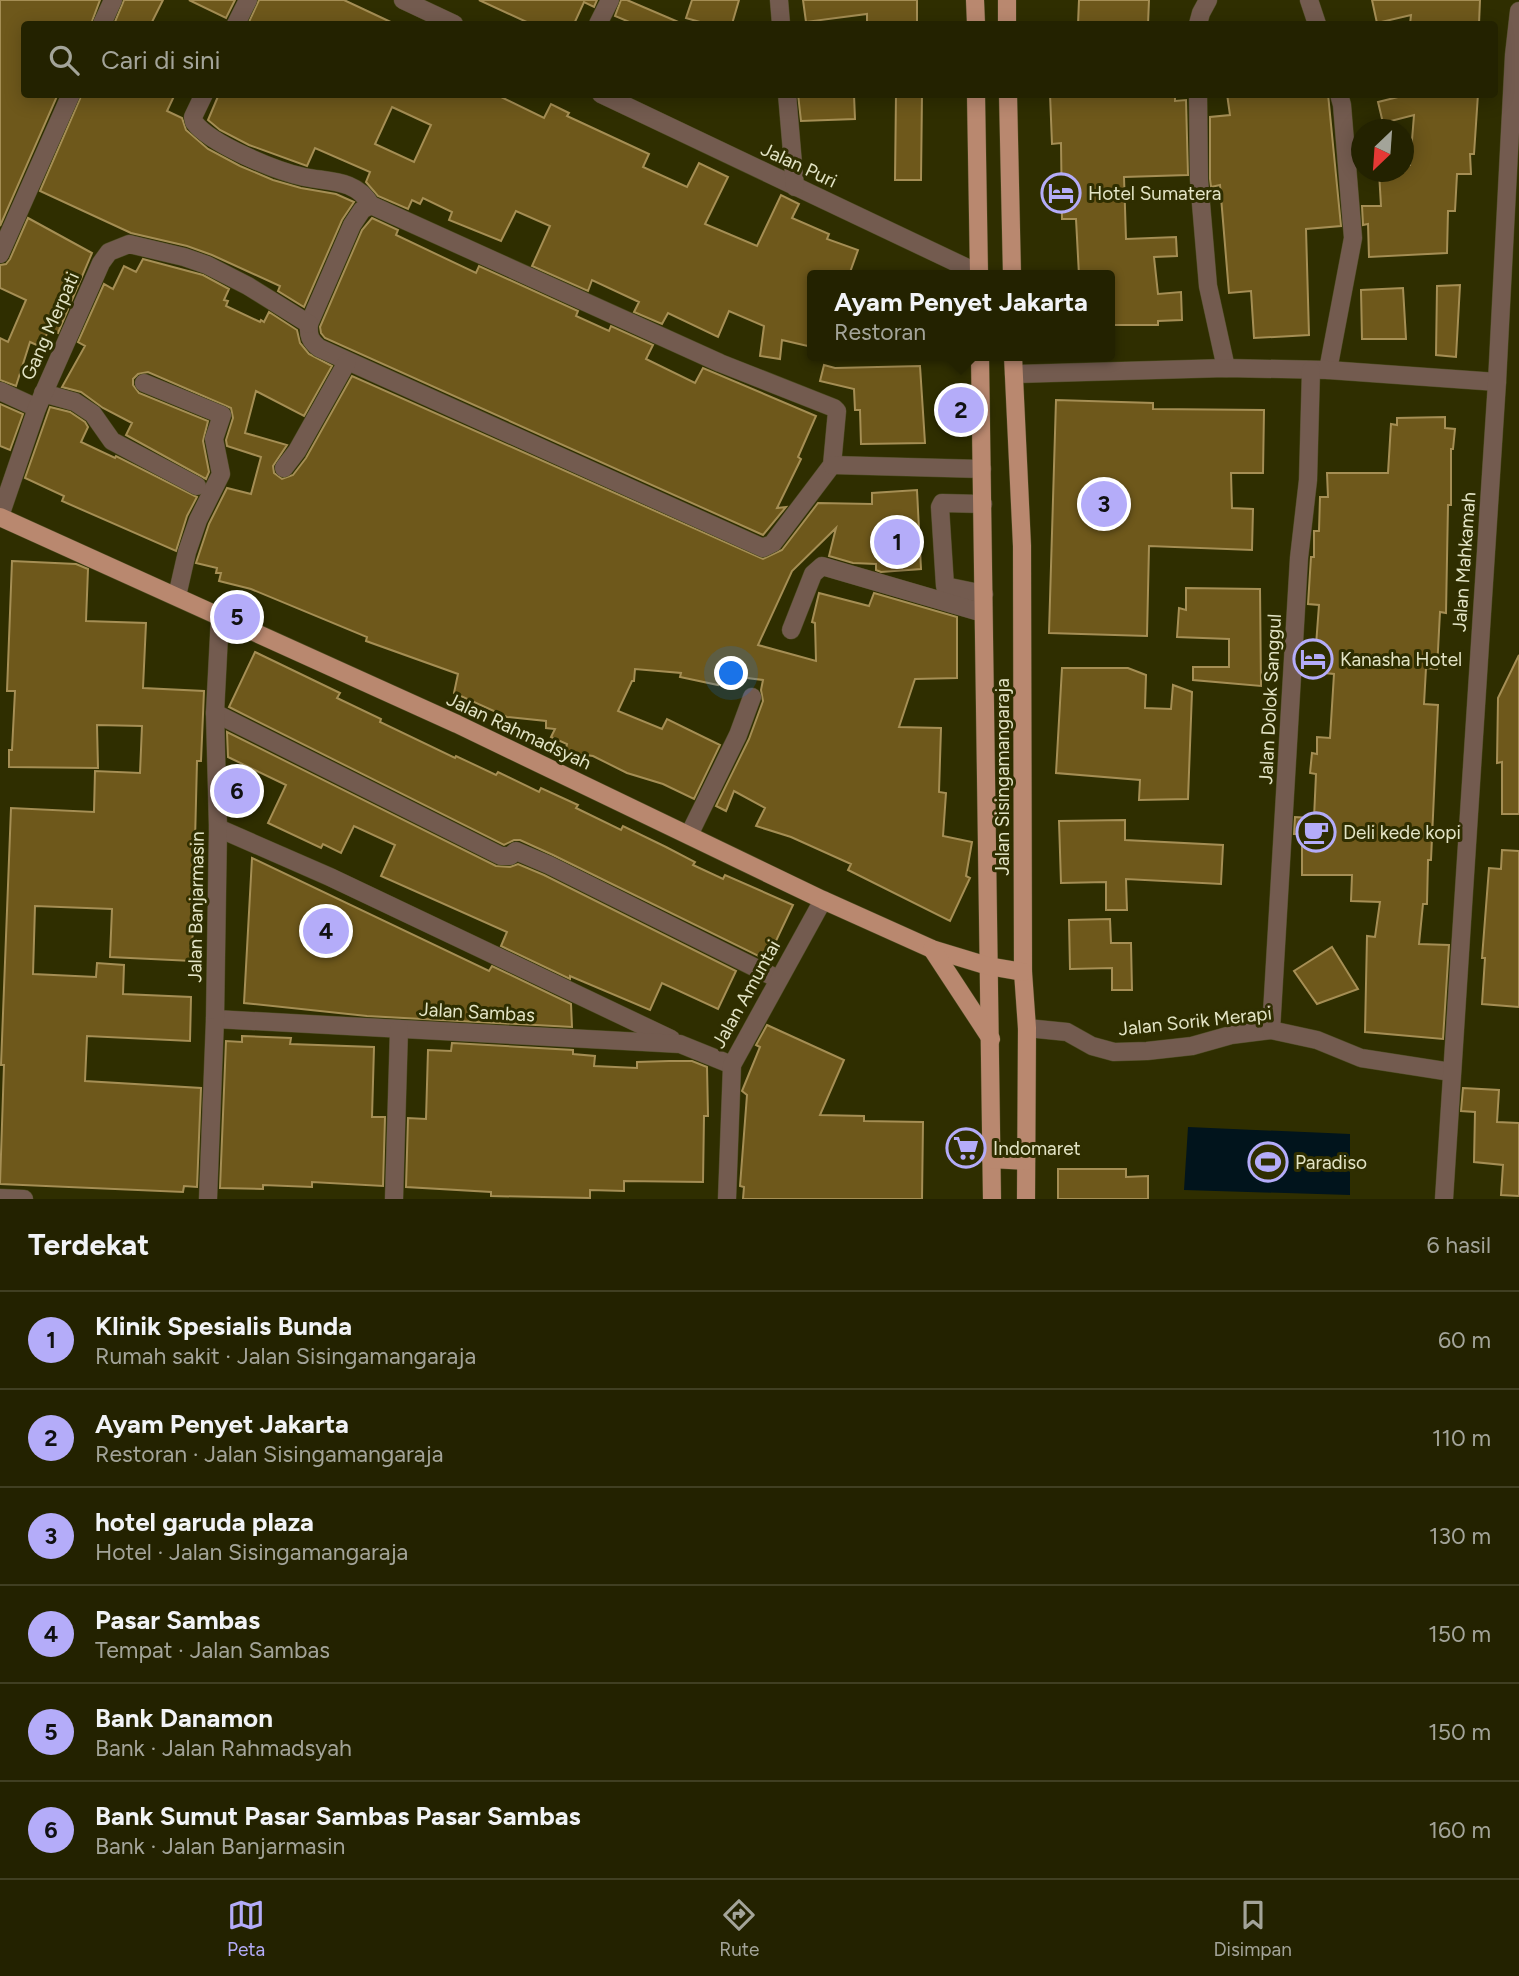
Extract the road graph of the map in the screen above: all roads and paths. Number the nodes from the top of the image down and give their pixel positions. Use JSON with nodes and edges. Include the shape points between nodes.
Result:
{"nodes":[{"id":1,"x":113,"y":0,"type":"edge"},
{"id":2,"x":248,"y":0,"type":"edge"},
{"id":3,"x":610,"y":0,"type":"edge"},
{"id":4,"x":779,"y":0,"type":"edge"},
{"id":5,"x":975,"y":0,"type":"edge"},
{"id":6,"x":1007,"y":0,"type":"edge"},
{"id":7,"x":1209,"y":0,"type":"edge"},
{"id":8,"x":1310,"y":0,"type":"edge"},
{"id":9,"x":409,"y":1,"type":"edge"},
{"id":10,"x":1519,"y":11,"type":"edge"},
{"id":11,"x":103,"y":21,"type":"edge"},
{"id":12,"x":238,"y":21,"type":"edge"},
{"id":13,"x":448,"y":21,"type":"edge"},
{"id":14,"x":600,"y":21,"type":"edge"},
{"id":15,"x":781,"y":21,"type":"edge"},
{"id":16,"x":975,"y":21,"type":"edge"},
{"id":17,"x":1007,"y":21,"type":"edge"},
{"id":18,"x":1199,"y":21,"type":"edge"},
{"id":19,"x":1316,"y":21,"type":"edge"},
{"id":20,"x":69,"y":98,"type":"edge"},
{"id":21,"x":202,"y":98,"type":"edge"},
{"id":22,"x":609,"y":98,"type":"edge"},
{"id":23,"x":787,"y":98,"type":"edge"},
{"id":24,"x":976,"y":98,"type":"edge"},
{"id":25,"x":1009,"y":98,"type":"edge"},
{"id":26,"x":1198,"y":98,"type":"edge"},
{"id":27,"x":1340,"y":98,"type":"edge"},
{"id":28,"x":795,"y":187,"type":"junction"},
{"id":29,"x":371,"y":205,"type":"junction"},
{"id":30,"x":0,"y":254,"type":"edge"},
{"id":31,"x":971,"y":270,"type":"edge"},
{"id":32,"x":979,"y":270,"type":"edge"},
{"id":33,"x":1012,"y":270,"type":"edge"},
{"id":34,"x":309,"y":324,"type":"junction"},
{"id":35,"x":980,"y":361,"type":"edge"},
{"id":36,"x":1013,"y":361,"type":"edge"},
{"id":37,"x":347,"y":362,"type":"junction"},
{"id":38,"x":1226,"y":368,"type":"junction"},
{"id":39,"x":1320,"y":370,"type":"junction"},
{"id":40,"x":1014,"y":374,"type":"junction"},
{"id":41,"x":1497,"y":382,"type":"junction"},
{"id":42,"x":144,"y":383,"type":"dead end"},
{"id":43,"x":0,"y":391,"type":"edge"},
{"id":44,"x":40,"y":400,"type":"junction"},
{"id":45,"x":832,"y":465,"type":"junction"},
{"id":46,"x":284,"y":468,"type":"dead end"},
{"id":47,"x":982,"y":469,"type":"junction"},
{"id":48,"x":197,"y":486,"type":"dead end"},
{"id":49,"x":983,"y":504,"type":"junction"},
{"id":50,"x":0,"y":516,"type":"edge"},
{"id":51,"x":984,"y":594,"type":"junction"},
{"id":52,"x":177,"y":596,"type":"junction"},
{"id":53,"x":983,"y":613,"type":"junction"},
{"id":54,"x":220,"y":615,"type":"junction"},
{"id":55,"x":791,"y":630,"type":"dead end"},
{"id":56,"x":751,"y":697,"type":"dead end"},
{"id":57,"x":215,"y":713,"type":"junction"},
{"id":58,"x":218,"y":828,"type":"junction"},
{"id":59,"x":689,"y":835,"type":"junction"},
{"id":60,"x":823,"y":900,"type":"junction"},
{"id":61,"x":932,"y":949,"type":"junction"},
{"id":62,"x":988,"y":966,"type":"junction"},
{"id":63,"x":1023,"y":972,"type":"junction"},
{"id":64,"x":778,"y":979,"type":"junction"},
{"id":65,"x":215,"y":1019,"type":"junction"},
{"id":66,"x":1027,"y":1028,"type":"junction"},
{"id":67,"x":399,"y":1029,"type":"junction"},
{"id":68,"x":1271,"y":1030,"type":"junction"},
{"id":69,"x":991,"y":1039,"type":"junction"},
{"id":70,"x":680,"y":1044,"type":"junction"},
{"id":71,"x":732,"y":1065,"type":"junction"},
{"id":72,"x":1451,"y":1072,"type":"junction"},
{"id":73,"x":991,"y":1158,"type":"junction"},
{"id":74,"x":1026,"y":1161,"type":"junction"},
{"id":75,"x":0,"y":1198,"type":"edge"},
{"id":76,"x":24,"y":1199,"type":"edge"},
{"id":77,"x":208,"y":1199,"type":"edge"},
{"id":78,"x":394,"y":1199,"type":"edge"},
{"id":79,"x":727,"y":1199,"type":"edge"},
{"id":80,"x":992,"y":1199,"type":"edge"},
{"id":81,"x":1026,"y":1199,"type":"edge"},
{"id":82,"x":1444,"y":1199,"type":"edge"}],
"edges":[{"from":1,"to":11,"type":"street"},
{"from":2,"to":12,"type":"street"},
{"from":3,"to":14,"type":"street"},
{"from":4,"to":15,"type":"street"},
{"from":5,"to":16,"type":"main road"},
{"from":6,"to":17,"type":"main road"},
{"from":7,"to":18,"type":"street"},
{"from":8,"to":19,"type":"street"},
{"from":9,"to":13,"type":"street"},
{"from":10,"to":41,"type":"street","name":"Jalan Mahkamah"},
{"from":20,"to":30,"type":"street"},
{"from":21,"to":29,"type":"street","via":[[193,117],[203,131],[278,170],[339,181],[358,190]]},
{"from":22,"to":28,"type":"street","name":"Jalan Puri"},
{"from":23,"to":28,"type":"street"},
{"from":24,"to":32,"type":"main road"},
{"from":25,"to":33,"type":"main road"},
{"from":26,"to":38,"type":"street","via":[[1208,286]]},
{"from":27,"to":39,"type":"street","name":"Jalan Dolok Sanggul","via":[[1353,238]]},
{"from":28,"to":31,"type":"street","name":"Jalan Puri"},
{"from":29,"to":34,"type":"street","via":[[352,225]]},
{"from":29,"to":45,"type":"street","via":[[720,362],[834,408]]},
{"from":34,"to":37,"type":"street","via":[[312,342]]},
{"from":34,"to":44,"type":"street","name":"Gang Merpati","via":[[207,265],[129,244],[109,252],[101,263]]},
{"from":35,"to":47,"type":"main road","name":"Jalan Sisingamangaraja"},
{"from":36,"to":40,"type":"main road","name":"Jalan Sisingamangaraja"},
{"from":37,"to":45,"type":"street","via":[[763,548],[773,543]]},
{"from":37,"to":46,"type":"street"},
{"from":38,"to":39,"type":"street"},
{"from":38,"to":40,"type":"street"},
{"from":39,"to":41,"type":"street"},
{"from":39,"to":68,"type":"street","name":"Jalan Dolok Sanggul","via":[[1299,558]]},
{"from":40,"to":63,"type":"main road","name":"Jalan Sisingamangaraja","via":[[1022,546]]},
{"from":41,"to":72,"type":"street","name":"Jalan Mahkamah"},
{"from":42,"to":52,"type":"street","via":[[222,415],[214,439],[221,474],[198,520]]},
{"from":43,"to":44,"type":"street"},
{"from":44,"to":48,"type":"street","via":[[75,402],[93,414],[112,441]]},
{"from":44,"to":50,"type":"street","name":"Gang Merpati"},
{"from":45,"to":47,"type":"street"},
{"from":47,"to":49,"type":"main road","name":"Jalan Sisingamangaraja"},
{"from":49,"to":51,"type":"main road","name":"Jalan Sisingamangaraja"},
{"from":49,"to":51,"type":"street","via":[[942,503],[940,507],[945,586]]},
{"from":50,"to":52,"type":"main road","name":"Jalan Rahmadsyah"},
{"from":51,"to":53,"type":"main road","name":"Jalan Sisingamangaraja"},
{"from":52,"to":54,"type":"main road","name":"Jalan Rahmadsyah"},
{"from":53,"to":55,"type":"street","via":[[822,566],[813,574]]},
{"from":53,"to":62,"type":"main road","name":"Jalan Sisingamangaraja"},
{"from":54,"to":57,"type":"street","name":"Jalan Banjarmasin"},
{"from":54,"to":59,"type":"main road","name":"Jalan Rahmadsyah"},
{"from":56,"to":59,"type":"street","via":[[738,735]]},
{"from":57,"to":58,"type":"street","name":"Jalan Banjarmasin"},
{"from":57,"to":64,"type":"street","via":[[501,856],[516,851],[548,865]]},
{"from":58,"to":65,"type":"street","name":"Jalan Banjarmasin"},
{"from":58,"to":70,"type":"street"},
{"from":59,"to":60,"type":"main road","name":"Jalan Rahmadsyah"},
{"from":60,"to":61,"type":"main road","name":"Jalan Rahmadsyah"},
{"from":60,"to":64,"type":"street","name":"Jalan Amuntai"},
{"from":61,"to":62,"type":"main road","name":"Jalan Rahmadsyah"},
{"from":61,"to":69,"type":"main road"},
{"from":62,"to":63,"type":"main road","name":"Jalan Rahmadsyah"},
{"from":62,"to":69,"type":"main road","name":"Jalan Sisingamangaraja"},
{"from":63,"to":66,"type":"main road","name":"Jalan Sisingamangaraja"},
{"from":64,"to":71,"type":"street","name":"Jalan Amuntai"},
{"from":65,"to":67,"type":"street","name":"Jalan Sambas"},
{"from":65,"to":77,"type":"street","name":"Jalan Banjarmasin"},
{"from":66,"to":68,"type":"street","name":"Jalan Sorik Merapi","via":[[1067,1032],[1114,1052],[1192,1046]]},
{"from":66,"to":74,"type":"main road","name":"Jalan Sisingamangaraja"},
{"from":67,"to":70,"type":"street","name":"Jalan Sambas"},
{"from":67,"to":78,"type":"street"},
{"from":68,"to":72,"type":"street","name":"Jalan Sorik Merapi","via":[[1317,1040],[1361,1058]]},
{"from":69,"to":73,"type":"main road","name":"Jalan Sisingamangaraja"},
{"from":70,"to":71,"type":"street","name":"Jalan Sambas"},
{"from":71,"to":79,"type":"street","name":"Jalan Amuntai"},
{"from":72,"to":82,"type":"street","name":"Jalan Mahkamah"},
{"from":73,"to":74,"type":"main road"},
{"from":73,"to":80,"type":"main road","name":"Jalan Sisingamangaraja"},
{"from":74,"to":81,"type":"main road","name":"Jalan Sisingamangaraja"},
{"from":75,"to":76,"type":"street"}]}
